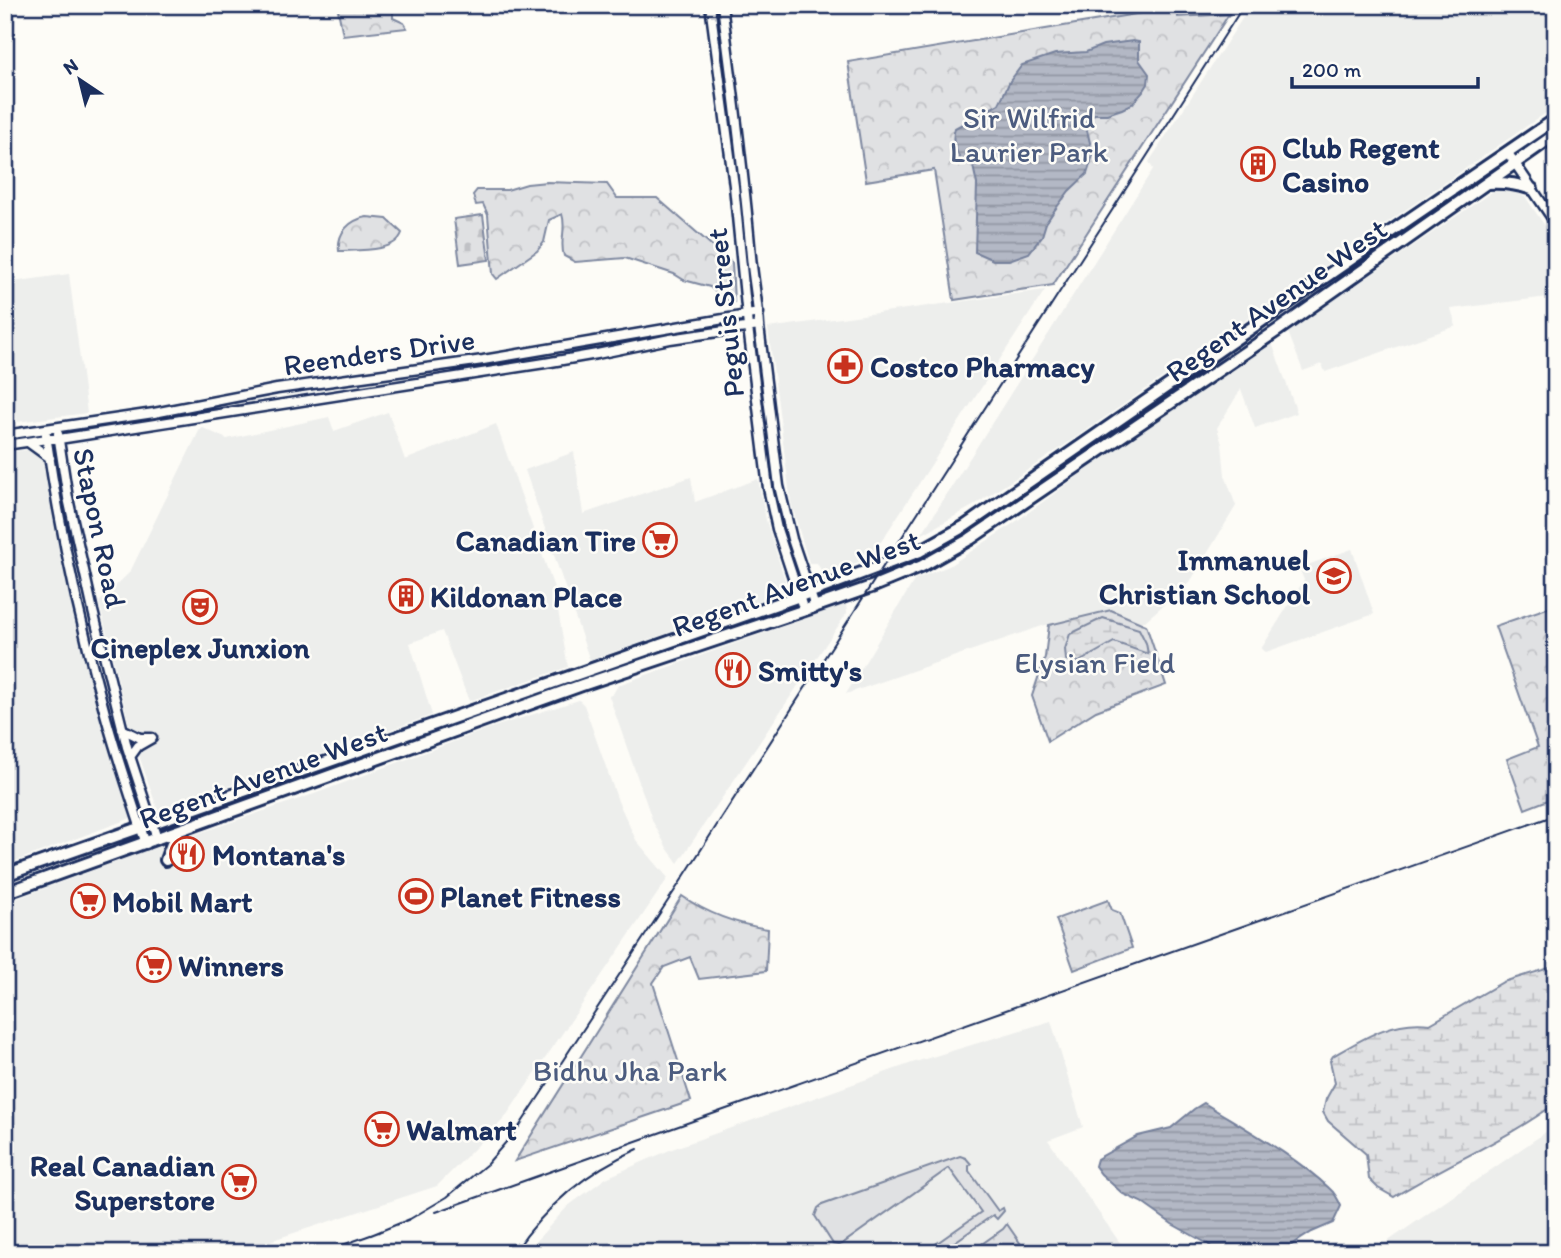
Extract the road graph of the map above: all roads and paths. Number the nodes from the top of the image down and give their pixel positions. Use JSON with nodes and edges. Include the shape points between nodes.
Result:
{"nodes":[{"id":1,"x":710,"y":5,"type":"edge"},
{"id":2,"x":722,"y":5,"type":"edge"},
{"id":3,"x":1556,"y":119,"type":"edge"},
{"id":4,"x":1556,"y":135,"type":"edge"},
{"id":5,"x":1511,"y":158,"type":"junction"},
{"id":6,"x":1485,"y":183,"type":"junction"},
{"id":7,"x":1532,"y":189,"type":"junction"},
{"id":8,"x":1556,"y":224,"type":"edge"},
{"id":9,"x":758,"y":313,"type":"junction"},
{"id":10,"x":747,"y":315,"type":"junction"},
{"id":11,"x":759,"y":326,"type":"junction"},
{"id":12,"x":748,"y":327,"type":"junction"},
{"id":13,"x":1157,"y":393,"type":"junction"},
{"id":14,"x":1154,"y":414,"type":"junction"},
{"id":15,"x":58,"y":428,"type":"junction"},
{"id":16,"x":46,"y":429,"type":"junction"},
{"id":17,"x":5,"y":435,"type":"edge"},
{"id":18,"x":47,"y":439,"type":"junction"},
{"id":19,"x":59,"y":439,"type":"junction"},
{"id":20,"x":28,"y":442,"type":"junction"},
{"id":21,"x":5,"y":445,"type":"edge"},
{"id":22,"x":50,"y":458,"type":"junction"},
{"id":23,"x":1018,"y":489,"type":"junction"},
{"id":24,"x":1027,"y":500,"type":"junction"},
{"id":25,"x":811,"y":593,"type":"junction"},
{"id":26,"x":799,"y":597,"type":"junction"},
{"id":27,"x":809,"y":609,"type":"junction"},
{"id":28,"x":93,"y":611,"type":"junction"},
{"id":29,"x":80,"y":614,"type":"junction"},
{"id":30,"x":116,"y":700,"type":"junction"},
{"id":31,"x":102,"y":705,"type":"junction"},
{"id":32,"x":485,"y":708,"type":"junction"},
{"id":33,"x":457,"y":717,"type":"junction"},
{"id":34,"x":490,"y":719,"type":"junction"},
{"id":35,"x":442,"y":722,"type":"junction"},
{"id":36,"x":476,"y":724,"type":"junction"},
{"id":37,"x":122,"y":729,"type":"junction"},
{"id":38,"x":438,"y":737,"type":"junction"},
{"id":39,"x":386,"y":742,"type":"junction"},
{"id":40,"x":366,"y":749,"type":"junction"},
{"id":41,"x":130,"y":757,"type":"junction"},
{"id":42,"x":375,"y":761,"type":"junction"},
{"id":43,"x":357,"y":767,"type":"junction"},
{"id":44,"x":152,"y":823,"type":"junction"},
{"id":45,"x":140,"y":827,"type":"junction"},
{"id":46,"x":178,"y":832,"type":"junction"},
{"id":47,"x":151,"y":841,"type":"junction"},
{"id":48,"x":166,"y":860,"type":"dead end"},
{"id":49,"x":42,"y":862,"type":"junction"},
{"id":50,"x":5,"y":875,"type":"edge"},
{"id":51,"x":48,"y":878,"type":"junction"},
{"id":52,"x":5,"y":893,"type":"edge"}],
"edges":[{"from":1,"to":10,"type":"street","name":"Peguis Street"},
{"from":2,"to":9,"type":"street","name":"Peguis Street"},
{"from":3,"to":5,"type":"main road","name":"Regent Avenue West"},
{"from":4,"to":5,"type":"main road","name":"Regent Avenue West"},
{"from":5,"to":6,"type":"main road","name":"Regent Avenue West"},
{"from":5,"to":7,"type":"street"},
{"from":5,"to":13,"type":"main road","name":"Regent Avenue West","via":[[1399,226]]},
{"from":6,"to":7,"type":"main road"},
{"from":6,"to":14,"type":"main road","name":"Regent Avenue West"},
{"from":7,"to":8,"type":"street"},
{"from":9,"to":10,"type":"street","name":"Reenders Drive"},
{"from":9,"to":11,"type":"street","name":"Peguis Street"},
{"from":10,"to":12,"type":"street","name":"Peguis Street"},
{"from":10,"to":15,"type":"street","name":"Reenders Drive"},
{"from":11,"to":12,"type":"street","name":"Reenders Drive"},
{"from":11,"to":25,"type":"street","name":"Peguis Street","via":[[779,486]]},
{"from":12,"to":19,"type":"street","name":"Reenders Drive"},
{"from":12,"to":26,"type":"street","name":"Peguis Street","via":[[769,499]]},
{"from":13,"to":14,"type":"main road"},
{"from":13,"to":23,"type":"main road","name":"Regent Avenue West"},
{"from":14,"to":24,"type":"main road","name":"Regent Avenue West"},
{"from":15,"to":16,"type":"street","name":"Reenders Drive"},
{"from":15,"to":19,"type":"street","name":"Stapon Road"},
{"from":16,"to":17,"type":"street","name":"Reenders Drive"},
{"from":16,"to":18,"type":"street","name":"Stapon Road"},
{"from":18,"to":19,"type":"street","name":"Reenders Drive"},
{"from":18,"to":20,"type":"street","name":"Reenders Drive"},
{"from":18,"to":22,"type":"street","name":"Stapon Road"},
{"from":19,"to":28,"type":"street","name":"Stapon Road"},
{"from":20,"to":21,"type":"street","name":"Reenders Drive"},
{"from":20,"to":22,"type":"street"},
{"from":22,"to":29,"type":"street","name":"Stapon Road"},
{"from":23,"to":24,"type":"main road"},
{"from":23,"to":25,"type":"main road","name":"Regent Avenue West","via":[[920,551]]},
{"from":24,"to":27,"type":"main road","name":"Regent Avenue West","via":[[922,566]]},
{"from":25,"to":26,"type":"main road","name":"Regent Avenue West"},
{"from":25,"to":27,"type":"street","name":"Peguis Street"},
{"from":26,"to":27,"type":"street","name":"Peguis Street"},
{"from":26,"to":32,"type":"main road","name":"Regent Avenue West"},
{"from":27,"to":34,"type":"main road","name":"Regent Avenue West"},
{"from":28,"to":29,"type":"street"},
{"from":28,"to":30,"type":"street","name":"Stapon Road"},
{"from":29,"to":31,"type":"street","name":"Stapon Road"},
{"from":30,"to":31,"type":"street"},
{"from":30,"to":37,"type":"street","name":"Stapon Road"},
{"from":31,"to":45,"type":"street","name":"Stapon Road"},
{"from":32,"to":33,"type":"main road","name":"Regent Avenue West"},
{"from":32,"to":34,"type":"main road"},
{"from":33,"to":35,"type":"main road","name":"Regent Avenue West"},
{"from":33,"to":36,"type":"main road"},
{"from":34,"to":36,"type":"main road","name":"Regent Avenue West"},
{"from":35,"to":38,"type":"main road"},
{"from":35,"to":39,"type":"main road","name":"Regent Avenue West"},
{"from":36,"to":38,"type":"main road","name":"Regent Avenue West"},
{"from":37,"to":41,"type":"street","name":"Stapon Road"},
{"from":37,"to":41,"type":"street","via":[[152,738]]},
{"from":38,"to":42,"type":"main road","name":"Regent Avenue West"},
{"from":39,"to":40,"type":"main road","name":"Regent Avenue West"},
{"from":39,"to":42,"type":"main road"},
{"from":40,"to":43,"type":"main road"},
{"from":40,"to":44,"type":"main road","name":"Regent Avenue West"},
{"from":41,"to":44,"type":"street","name":"Stapon Road"},
{"from":42,"to":43,"type":"main road","name":"Regent Avenue West"},
{"from":43,"to":46,"type":"main road","name":"Regent Avenue West"},
{"from":44,"to":45,"type":"main road","name":"Regent Avenue West"},
{"from":44,"to":47,"type":"street","name":"Stapon Road"},
{"from":45,"to":47,"type":"street","name":"Stapon Road"},
{"from":45,"to":49,"type":"main road","name":"Regent Avenue West"},
{"from":46,"to":47,"type":"main road","name":"Regent Avenue West"},
{"from":46,"to":48,"type":"main road"},
{"from":47,"to":51,"type":"main road","name":"Regent Avenue West"},
{"from":49,"to":50,"type":"main road","name":"Regent Avenue West"},
{"from":49,"to":51,"type":"main road"},
{"from":51,"to":52,"type":"main road","name":"Regent Avenue West"}]}
